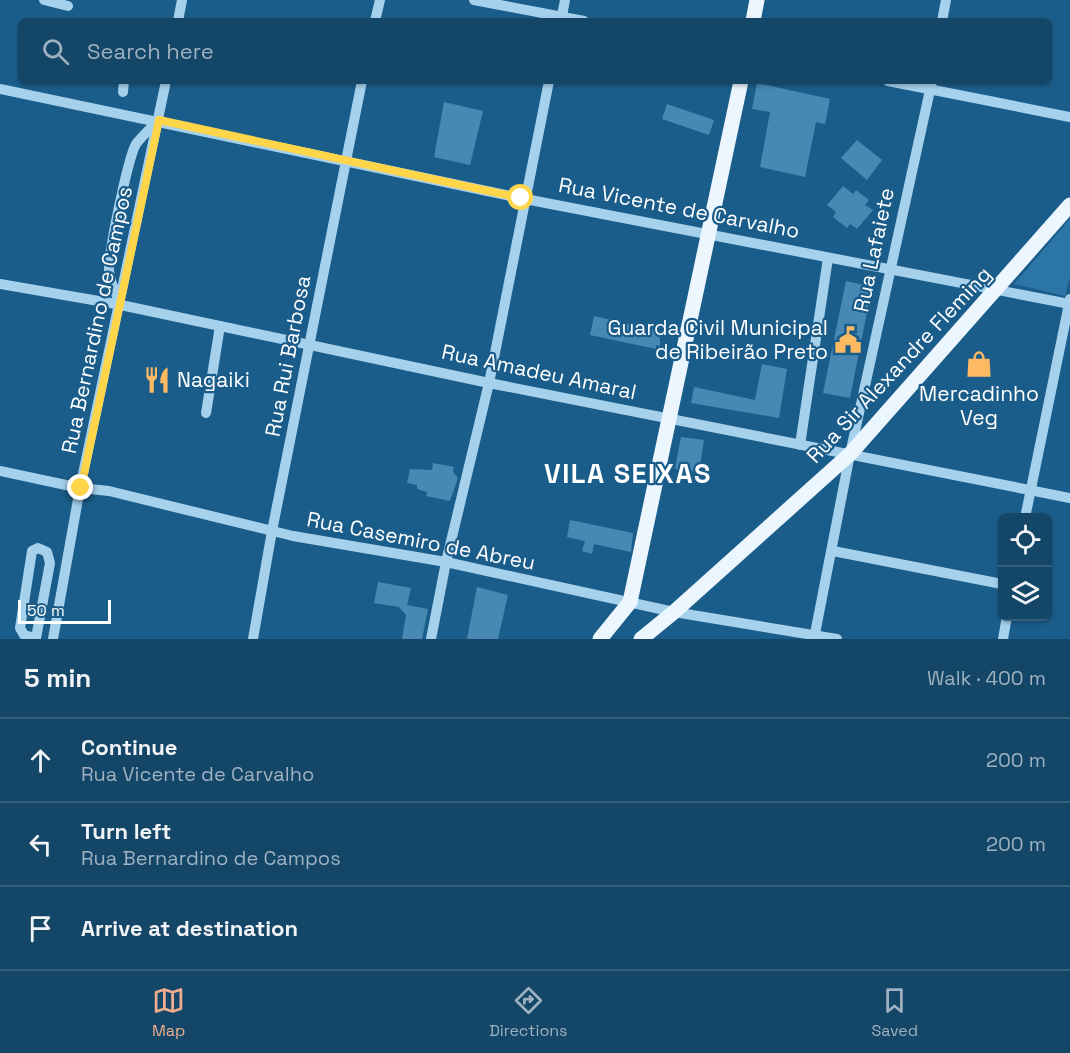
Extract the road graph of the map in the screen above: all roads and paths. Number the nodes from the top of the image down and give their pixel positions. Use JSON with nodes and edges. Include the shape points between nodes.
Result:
{"nodes":[{"id":1,"x":44,"y":0,"type":"edge"},
{"id":2,"x":183,"y":0,"type":"edge"},
{"id":3,"x":380,"y":0,"type":"edge"},
{"id":4,"x":474,"y":0,"type":"edge"},
{"id":5,"x":566,"y":0,"type":"edge"},
{"id":6,"x":757,"y":0,"type":"edge"},
{"id":7,"x":946,"y":0,"type":"edge"},
{"id":8,"x":68,"y":6,"type":"dead end"},
{"id":9,"x":179,"y":18,"type":"edge"},
{"id":10,"x":376,"y":18,"type":"edge"},
{"id":11,"x":557,"y":18,"type":"edge"},
{"id":12,"x":562,"y":18,"type":"edge"},
{"id":13,"x":754,"y":18,"type":"edge"},
{"id":14,"x":943,"y":18,"type":"edge"},
{"id":15,"x":165,"y":84,"type":"edge"},
{"id":16,"x":361,"y":84,"type":"edge"},
{"id":17,"x":548,"y":84,"type":"edge"},
{"id":18,"x":740,"y":84,"type":"edge"},
{"id":19,"x":932,"y":85,"type":"edge"},
{"id":20,"x":0,"y":89,"type":"edge"},
{"id":21,"x":1070,"y":117,"type":"edge"},
{"id":22,"x":159,"y":120,"type":"junction"},
{"id":23,"x":344,"y":161,"type":"junction"},
{"id":24,"x":525,"y":199,"type":"junction"},
{"id":25,"x":1070,"y":205,"type":"edge"},
{"id":26,"x":706,"y":235,"type":"junction"},
{"id":27,"x":828,"y":258,"type":"junction"},
{"id":28,"x":889,"y":270,"type":"junction"},
{"id":29,"x":0,"y":284,"type":"edge"},
{"id":30,"x":999,"y":289,"type":"junction"},
{"id":31,"x":1070,"y":302,"type":"edge"},
{"id":32,"x":121,"y":305,"type":"junction"},
{"id":33,"x":220,"y":326,"type":"junction"},
{"id":34,"x":311,"y":346,"type":"junction"},
{"id":35,"x":489,"y":383,"type":"junction"},
{"id":36,"x":206,"y":413,"type":"dead end"},
{"id":37,"x":669,"y":419,"type":"junction"},
{"id":38,"x":800,"y":445,"type":"junction"},
{"id":39,"x":850,"y":454,"type":"junction"},
{"id":40,"x":0,"y":471,"type":"edge"},
{"id":41,"x":81,"y":488,"type":"junction"},
{"id":42,"x":1030,"y":491,"type":"junction"},
{"id":43,"x":1070,"y":498,"type":"edge"},
{"id":44,"x":1026,"y":513,"type":"edge"},
{"id":45,"x":272,"y":531,"type":"junction"},
{"id":46,"x":833,"y":551,"type":"junction"},
{"id":47,"x":446,"y":562,"type":"junction"},
{"id":48,"x":998,"y":583,"type":"edge"},
{"id":49,"x":630,"y":602,"type":"junction"},
{"id":50,"x":674,"y":612,"type":"junction"},
{"id":51,"x":1006,"y":621,"type":"edge"},
{"id":52,"x":815,"y":637,"type":"edge"},
{"id":53,"x":36,"y":638,"type":"edge"},
{"id":54,"x":53,"y":639,"type":"edge"},
{"id":55,"x":253,"y":639,"type":"edge"},
{"id":56,"x":431,"y":639,"type":"edge"},
{"id":57,"x":600,"y":639,"type":"edge"},
{"id":58,"x":640,"y":639,"type":"edge"},
{"id":59,"x":837,"y":639,"type":"edge"},
{"id":60,"x":1003,"y":639,"type":"edge"}],
"edges":[{"from":1,"to":8,"type":"street"},
{"from":2,"to":9,"type":"street"},
{"from":3,"to":10,"type":"street"},
{"from":4,"to":11,"type":"street"},
{"from":5,"to":12,"type":"street"},
{"from":6,"to":13,"type":"main road"},
{"from":7,"to":14,"type":"street"},
{"from":15,"to":22,"type":"street","name":"Rua Bernardino de Campos"},
{"from":16,"to":23,"type":"street","name":"Rua Rui Barbosa"},
{"from":17,"to":24,"type":"street"},
{"from":18,"to":26,"type":"main road"},
{"from":19,"to":21,"type":"street"},
{"from":19,"to":28,"type":"street","name":"Rua Lafaiete"},
{"from":20,"to":22,"type":"street","name":"Rua Vicente de Carvalho"},
{"from":22,"to":23,"type":"street","name":"Rua Vicente de Carvalho"},
{"from":22,"to":32,"type":"street","name":"Rua Bernardino de Campos"},
{"from":22,"to":32,"type":"street","via":[[132,155],[120,208],[108,268]]},
{"from":23,"to":24,"type":"street","name":"Rua Vicente de Carvalho"},
{"from":23,"to":34,"type":"street","name":"Rua Rui Barbosa"},
{"from":24,"to":26,"type":"street","name":"Rua Vicente de Carvalho"},
{"from":24,"to":35,"type":"street"},
{"from":25,"to":30,"type":"main road","name":"Rua Sir Alexandre Fleming"},
{"from":26,"to":27,"type":"street","name":"Rua Vicente de Carvalho"},
{"from":26,"to":37,"type":"main road"},
{"from":27,"to":28,"type":"street","name":"Rua Vicente de Carvalho"},
{"from":27,"to":38,"type":"street"},
{"from":28,"to":30,"type":"street","name":"Rua Vicente de Carvalho"},
{"from":28,"to":39,"type":"street","name":"Rua Lafaiete"},
{"from":29,"to":32,"type":"street","name":"Rua Amadeu Amaral"},
{"from":30,"to":31,"type":"street","name":"Rua Vicente de Carvalho"},
{"from":30,"to":39,"type":"main road","name":"Rua Sir Alexandre Fleming"},
{"from":31,"to":42,"type":"street"},
{"from":32,"to":33,"type":"street","name":"Rua Amadeu Amaral"},
{"from":32,"to":41,"type":"street","name":"Rua Bernardino de Campos"},
{"from":33,"to":34,"type":"street","name":"Rua Amadeu Amaral"},
{"from":33,"to":36,"type":"street"},
{"from":34,"to":35,"type":"street","name":"Rua Amadeu Amaral"},
{"from":34,"to":45,"type":"street","name":"Rua Rui Barbosa"},
{"from":35,"to":37,"type":"street","name":"Rua Amadeu Amaral"},
{"from":35,"to":47,"type":"street"},
{"from":37,"to":38,"type":"street","name":"Rua Amadeu Amaral"},
{"from":37,"to":49,"type":"main road"},
{"from":38,"to":39,"type":"street","name":"Rua Amadeu Amaral"},
{"from":39,"to":42,"type":"street","name":"Rua Amadeu Amaral"},
{"from":39,"to":46,"type":"street","name":"Rua Lafaiete"},
{"from":39,"to":50,"type":"main road","name":"Rua Sir Alexandre Fleming"},
{"from":40,"to":41,"type":"street","name":"Rua Casemiro de Abreu"},
{"from":41,"to":45,"type":"street","name":"Rua Casemiro de Abreu","via":[[109,491]]},
{"from":41,"to":54,"type":"street","name":"Rua Bernardino de Campos"},
{"from":42,"to":43,"type":"street","name":"Rua Amadeu Amaral"},
{"from":42,"to":44,"type":"street"},
{"from":45,"to":47,"type":"street","name":"Rua Casemiro de Abreu"},
{"from":45,"to":55,"type":"street","name":"Rua Rui Barbosa"},
{"from":46,"to":48,"type":"street"},
{"from":46,"to":52,"type":"street","name":"Rua Lafaiete"},
{"from":47,"to":49,"type":"street","name":"Rua Casemiro de Abreu"},
{"from":47,"to":56,"type":"street"},
{"from":49,"to":50,"type":"street","name":"Rua Casemiro de Abreu"},
{"from":49,"to":57,"type":"main road"},
{"from":50,"to":52,"type":"street","name":"Rua Casemiro de Abreu"},
{"from":50,"to":58,"type":"main road","name":"Rua Sir Alexandre Fleming"},
{"from":51,"to":60,"type":"street"},
{"from":52,"to":59,"type":"street","name":"Rua Casemiro de Abreu"},
{"from":53,"to":53,"type":"street","via":[[50,563],[47,552],[38,548],[32,551],[20,628],[24,635]]}]}
